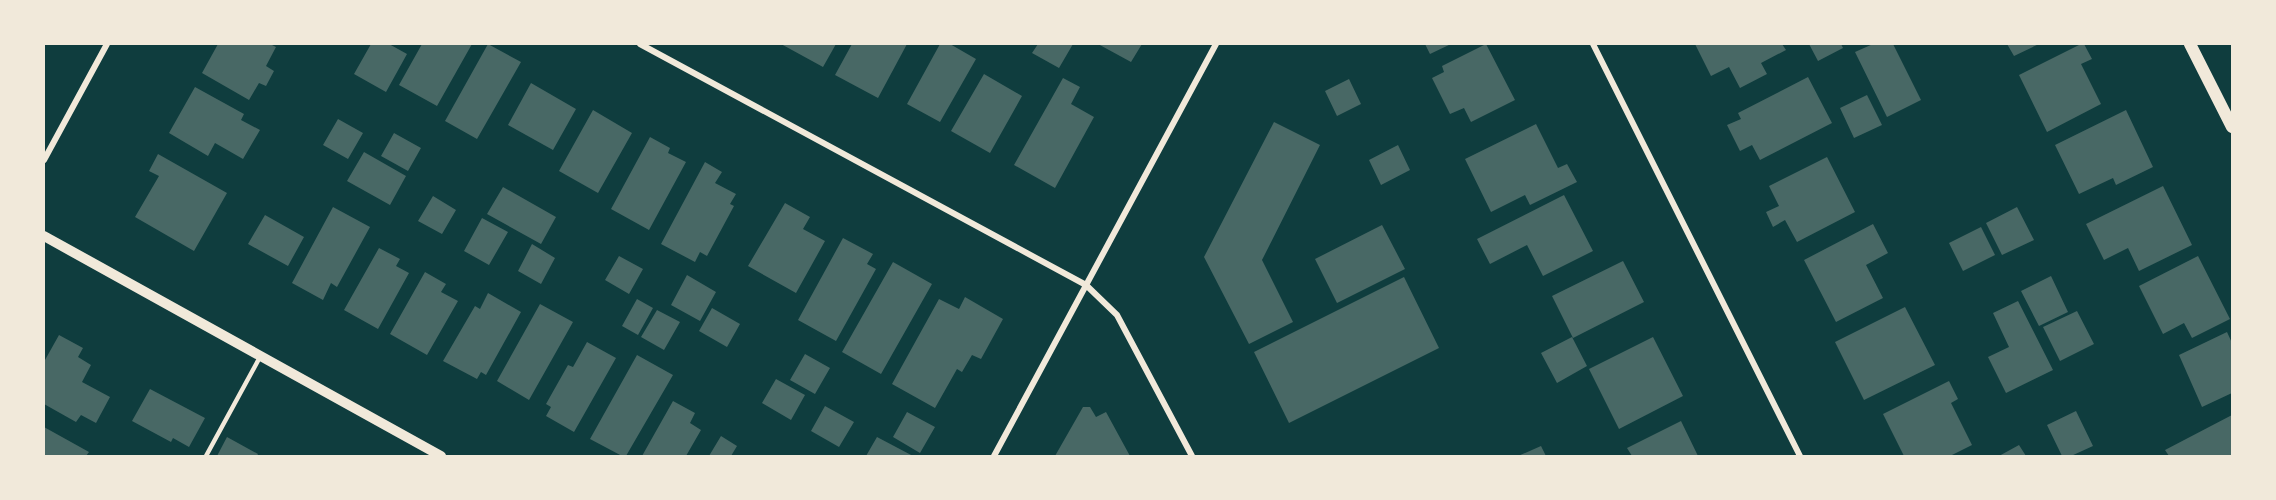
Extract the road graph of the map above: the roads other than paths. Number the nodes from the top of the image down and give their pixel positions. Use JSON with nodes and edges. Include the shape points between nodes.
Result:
{"nodes":[{"id":1,"x":107,"y":44,"type":"edge"},
{"id":2,"x":640,"y":44,"type":"edge"},
{"id":3,"x":1216,"y":44,"type":"edge"},
{"id":4,"x":1593,"y":44,"type":"edge"},
{"id":5,"x":2190,"y":44,"type":"edge"},
{"id":6,"x":2232,"y":127,"type":"edge"},
{"id":7,"x":44,"y":160,"type":"edge"},
{"id":8,"x":44,"y":236,"type":"edge"},
{"id":9,"x":1086,"y":285,"type":"junction"},
{"id":10,"x":260,"y":357,"type":"junction"},
{"id":11,"x":206,"y":456,"type":"edge"},
{"id":12,"x":441,"y":456,"type":"edge"},
{"id":13,"x":994,"y":456,"type":"edge"},
{"id":14,"x":1192,"y":456,"type":"edge"},
{"id":15,"x":1800,"y":456,"type":"edge"}],
"edges":[{"from":1,"to":7,"type":"street"},
{"from":2,"to":9,"type":"street"},
{"from":3,"to":9,"type":"street"},
{"from":4,"to":15,"type":"street"},
{"from":5,"to":6,"type":"main road"},
{"from":8,"to":10,"type":"street"},
{"from":9,"to":13,"type":"street"},
{"from":9,"to":14,"type":"street","via":[[1117,315]]},
{"from":10,"to":11,"type":"lane"},
{"from":10,"to":12,"type":"street"}]}
